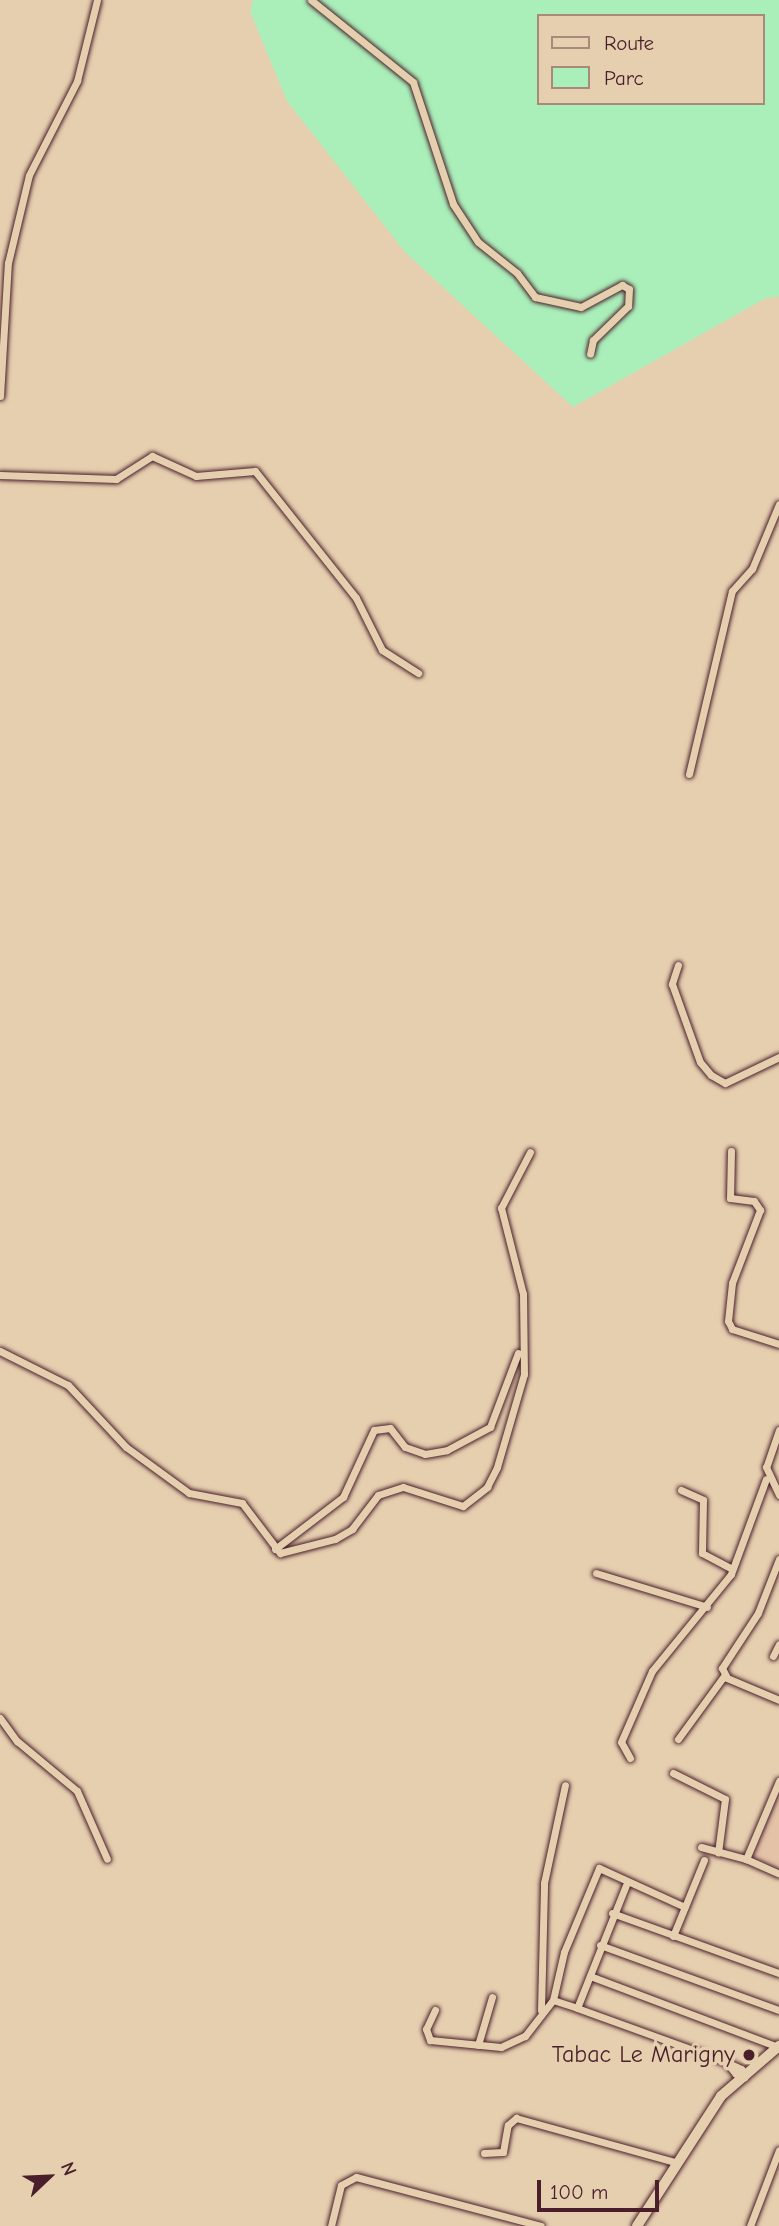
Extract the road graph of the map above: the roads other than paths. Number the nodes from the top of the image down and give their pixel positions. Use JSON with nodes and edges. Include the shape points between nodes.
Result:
{"nodes":[{"id":1,"x":97,"y":0,"type":"edge"},
{"id":2,"x":311,"y":0,"type":"edge"},
{"id":3,"x":590,"y":354,"type":"dead end"},
{"id":4,"x":0,"y":396,"type":"edge"},
{"id":5,"x":0,"y":475,"type":"edge"},
{"id":6,"x":779,"y":504,"type":"edge"},
{"id":7,"x":418,"y":673,"type":"dead end"},
{"id":8,"x":689,"y":774,"type":"dead end"},
{"id":9,"x":678,"y":965,"type":"dead end"},
{"id":10,"x":779,"y":1057,"type":"edge"},
{"id":11,"x":732,"y":1151,"type":"dead end"},
{"id":12,"x":530,"y":1152,"type":"dead end"},
{"id":13,"x":779,"y":1344,"type":"edge"},
{"id":14,"x":519,"y":1346,"type":"junction"},
{"id":15,"x":0,"y":1351,"type":"edge"},
{"id":16,"x":779,"y":1430,"type":"edge"},
{"id":17,"x":766,"y":1479,"type":"junction"},
{"id":18,"x":681,"y":1490,"type":"dead end"},
{"id":19,"x":779,"y":1495,"type":"edge"},
{"id":20,"x":275,"y":1549,"type":"junction"},
{"id":21,"x":779,"y":1559,"type":"edge"},
{"id":22,"x":732,"y":1569,"type":"junction"},
{"id":23,"x":596,"y":1573,"type":"dead end"},
{"id":24,"x":707,"y":1607,"type":"junction"},
{"id":25,"x":779,"y":1644,"type":"edge"},
{"id":26,"x":773,"y":1656,"type":"dead end"},
{"id":27,"x":724,"y":1676,"type":"junction"},
{"id":28,"x":779,"y":1700,"type":"edge"},
{"id":29,"x":0,"y":1718,"type":"edge"},
{"id":30,"x":678,"y":1739,"type":"dead end"},
{"id":31,"x":630,"y":1758,"type":"dead end"},
{"id":32,"x":673,"y":1773,"type":"dead end"},
{"id":33,"x":779,"y":1781,"type":"edge"},
{"id":34,"x":565,"y":1785,"type":"dead end"},
{"id":35,"x":701,"y":1847,"type":"dead end"},
{"id":36,"x":718,"y":1853,"type":"junction"},
{"id":37,"x":107,"y":1858,"type":"dead end"},
{"id":38,"x":746,"y":1859,"type":"junction"},
{"id":39,"x":704,"y":1860,"type":"dead end"},
{"id":40,"x":779,"y":1874,"type":"edge"},
{"id":41,"x":625,"y":1885,"type":"junction"},
{"id":42,"x":685,"y":1907,"type":"junction"},
{"id":43,"x":612,"y":1913,"type":"junction"},
{"id":44,"x":673,"y":1937,"type":"junction"},
{"id":45,"x":600,"y":1945,"type":"junction"},
{"id":46,"x":779,"y":1973,"type":"edge"},
{"id":47,"x":590,"y":1976,"type":"junction"},
{"id":48,"x":492,"y":1997,"type":"dead end"},
{"id":49,"x":553,"y":2000,"type":"junction"},
{"id":50,"x":577,"y":2008,"type":"junction"},
{"id":51,"x":435,"y":2010,"type":"dead end"},
{"id":52,"x":541,"y":2010,"type":"junction"},
{"id":53,"x":779,"y":2010,"type":"edge"},
{"id":54,"x":478,"y":2045,"type":"junction"},
{"id":55,"x":779,"y":2049,"type":"edge"},
{"id":56,"x":742,"y":2075,"type":"junction"},
{"id":57,"x":779,"y":2150,"type":"edge"},
{"id":58,"x":484,"y":2153,"type":"dead end"},
{"id":59,"x":678,"y":2163,"type":"junction"},
{"id":60,"x":331,"y":2226,"type":"edge"},
{"id":61,"x":541,"y":2226,"type":"edge"},
{"id":62,"x":637,"y":2226,"type":"edge"},
{"id":63,"x":750,"y":2226,"type":"edge"}],
"edges":[{"from":1,"to":4,"type":"street","via":[[77,81],[29,175],[8,263]]},
{"from":2,"to":3,"type":"street","via":[[413,82],[453,204],[478,242],[517,273],[535,297],[581,307],[622,285],[629,289],[628,306],[593,340]]},
{"from":5,"to":7,"type":"street","via":[[116,479],[152,456],[196,476],[255,471],[356,598],[382,650]]},
{"from":6,"to":8,"type":"street","via":[[752,569],[732,591]]},
{"from":9,"to":10,"type":"street","via":[[672,984],[700,1062],[711,1075],[724,1083]]},
{"from":11,"to":13,"type":"street","via":[[730,1198],[754,1201],[760,1210],[732,1283],[728,1321],[732,1329]]},
{"from":12,"to":14,"type":"street","via":[[501,1208],[523,1294]]},
{"from":14,"to":20,"type":"street","via":[[490,1427],[447,1450],[425,1454],[405,1447],[390,1428],[374,1430],[343,1497]]},
{"from":14,"to":20,"type":"street","via":[[520,1389],[496,1467],[473,1502],[454,1507],[423,1489],[403,1488],[377,1495],[352,1529],[335,1539],[296,1552]]},
{"from":15,"to":20,"type":"street","via":[[68,1385],[126,1447],[189,1493],[242,1503]]},
{"from":16,"to":17,"type":"street"},
{"from":17,"to":19,"type":"street"},
{"from":17,"to":22,"type":"street"},
{"from":18,"to":22,"type":"street","via":[[703,1500],[702,1553]]},
{"from":21,"to":27,"type":"street","via":[[758,1613],[730,1650]]},
{"from":22,"to":24,"type":"street"},
{"from":23,"to":24,"type":"street"},
{"from":24,"to":31,"type":"street","via":[[675,1636],[652,1671],[621,1742]]},
{"from":25,"to":26,"type":"street"},
{"from":27,"to":28,"type":"street"},
{"from":27,"to":30,"type":"street"},
{"from":29,"to":37,"type":"street","via":[[17,1741],[77,1791]]},
{"from":32,"to":36,"type":"street","via":[[725,1799]]},
{"from":33,"to":38,"type":"street"},
{"from":34,"to":52,"type":"street","via":[[544,1883]]},
{"from":35,"to":36,"type":"street"},
{"from":36,"to":38,"type":"street"},
{"from":38,"to":40,"type":"street"},
{"from":39,"to":42,"type":"street"},
{"from":41,"to":42,"type":"street"},
{"from":41,"to":43,"type":"street"},
{"from":41,"to":49,"type":"street","via":[[603,1868],[596,1871],[564,1952]]},
{"from":42,"to":44,"type":"street"},
{"from":43,"to":44,"type":"street"},
{"from":43,"to":45,"type":"street"},
{"from":44,"to":46,"type":"street"},
{"from":45,"to":47,"type":"street"},
{"from":45,"to":53,"type":"street"},
{"from":47,"to":50,"type":"street"},
{"from":47,"to":55,"type":"street"},
{"from":48,"to":54,"type":"street"},
{"from":49,"to":50,"type":"street"},
{"from":49,"to":52,"type":"street"},
{"from":50,"to":56,"type":"street","via":[[726,2062]]},
{"from":51,"to":54,"type":"street","via":[[426,2029],[430,2040]]},
{"from":52,"to":54,"type":"street","via":[[517,2041]]},
{"from":55,"to":56,"type":"main road"},
{"from":56,"to":59,"type":"main road"},
{"from":57,"to":63,"type":"street"},
{"from":58,"to":59,"type":"street","via":[[503,2152],[508,2125],[516,2118]]},
{"from":59,"to":62,"type":"main road"},
{"from":60,"to":61,"type":"street","via":[[341,2185],[356,2177]]}]}
